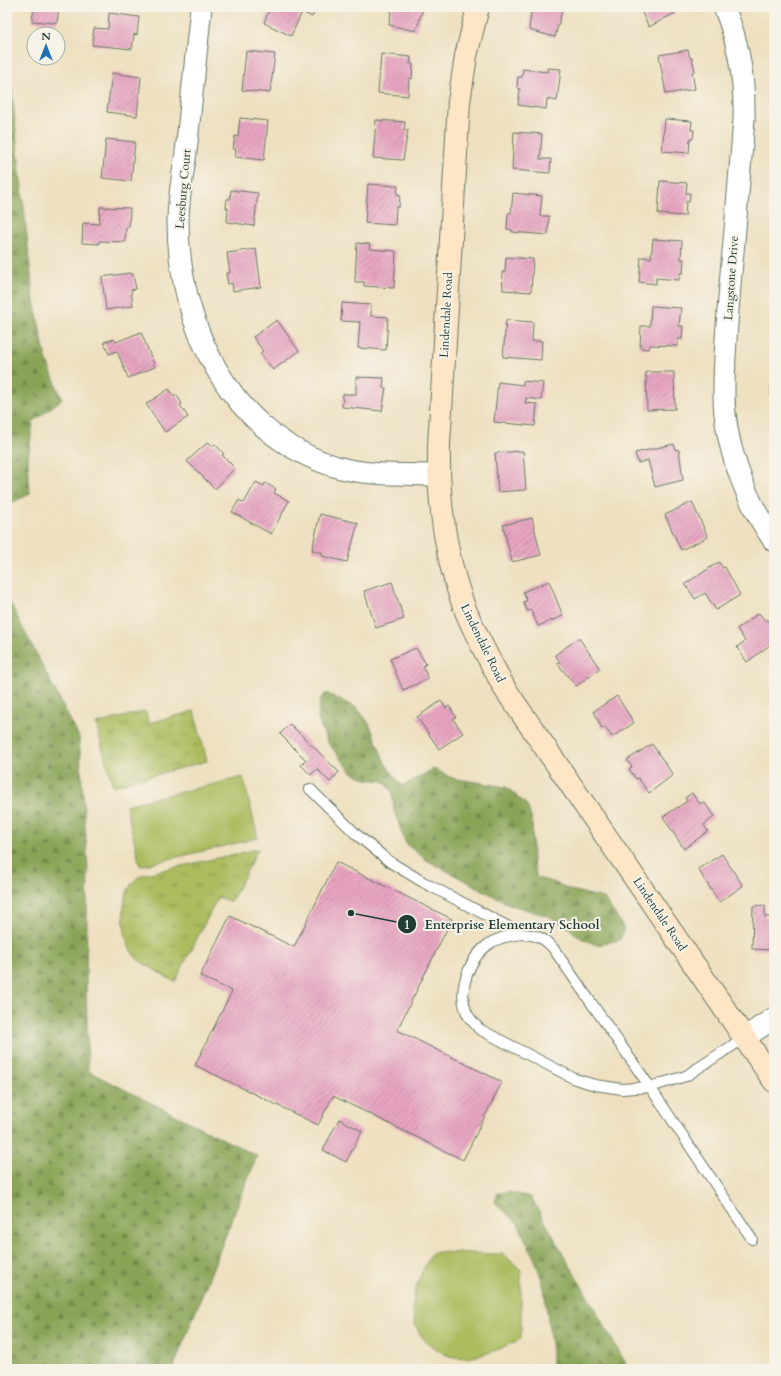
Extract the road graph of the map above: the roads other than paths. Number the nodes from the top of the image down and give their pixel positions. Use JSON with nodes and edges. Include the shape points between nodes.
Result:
{"nodes":[{"id":1,"x":201,"y":7,"type":"edge"},
{"id":2,"x":478,"y":7,"type":"edge"},
{"id":3,"x":724,"y":7,"type":"edge"},
{"id":4,"x":438,"y":475,"type":"junction"},
{"id":5,"x":774,"y":541,"type":"edge"},
{"id":6,"x":310,"y":790,"type":"dead end"},
{"id":7,"x":522,"y":934,"type":"junction"},
{"id":8,"x":774,"y":1018,"type":"edge"},
{"id":9,"x":744,"y":1038,"type":"junction"},
{"id":10,"x":774,"y":1081,"type":"edge"},
{"id":11,"x":650,"y":1087,"type":"junction"},
{"id":12,"x":752,"y":1239,"type":"dead end"}],
"edges":[{"from":1,"to":4,"type":"street","name":"Leesburg Court","via":[[178,221],[182,268],[190,307],[204,344],[237,401],[259,424],[308,456],[338,467],[370,473]]},
{"from":2,"to":4,"type":"street","name":"Lindendale Road","via":[[466,56],[459,102]]},
{"from":3,"to":5,"type":"street","name":"Langstone Drive","via":[[732,24],[740,60],[744,97],[724,392],[728,429],[736,465],[749,500]]},
{"from":4,"to":9,"type":"street","name":"Lindendale Road","via":[[441,516],[449,560],[462,602],[479,640],[506,689]]},
{"from":6,"to":7,"type":"lane","via":[[357,835],[390,862]]},
{"from":7,"to":11,"type":"lane","via":[[536,935],[553,948]]},
{"from":7,"to":11,"type":"lane","via":[[508,935],[492,942],[481,951],[471,965],[463,987],[464,1002],[469,1017],[479,1029],[575,1079],[622,1089]]},
{"from":8,"to":9,"type":"street"},
{"from":9,"to":10,"type":"street","name":"Lindendale Road"},
{"from":9,"to":11,"type":"lane","via":[[686,1076]]},
{"from":11,"to":12,"type":"lane"}]}
